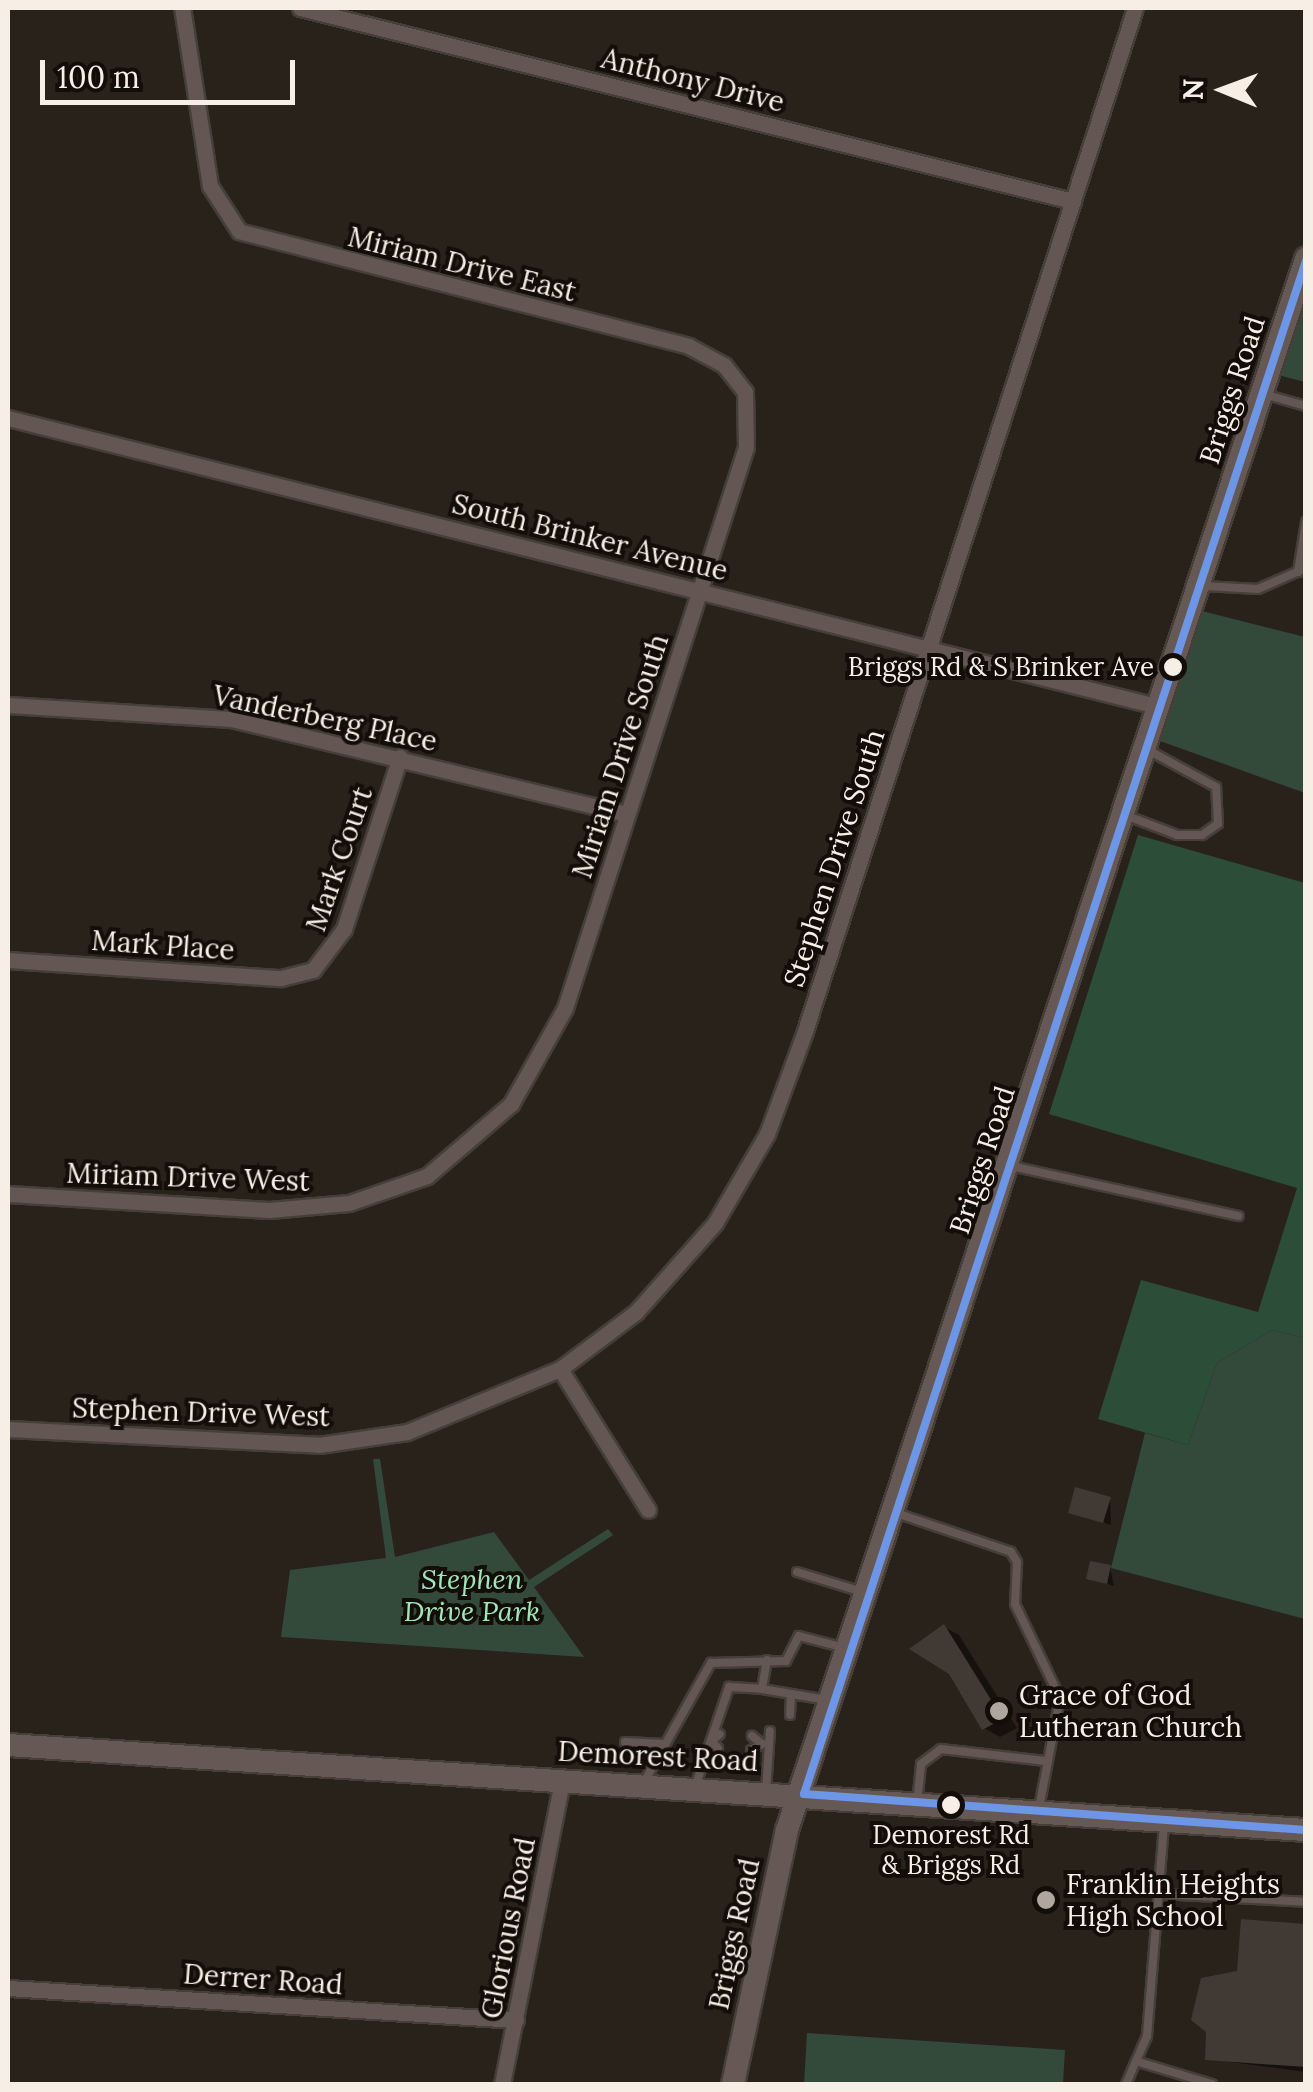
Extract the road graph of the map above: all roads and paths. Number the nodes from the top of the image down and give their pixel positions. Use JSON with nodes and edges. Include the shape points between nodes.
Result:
{"nodes":[{"id":1,"x":182,"y":8,"type":"edge"},
{"id":2,"x":300,"y":8,"type":"edge"},
{"id":3,"x":1135,"y":8,"type":"edge"},
{"id":4,"x":1073,"y":201,"type":"junction"},
{"id":5,"x":1306,"y":259,"type":"edge"},
{"id":6,"x":724,"y":364,"type":"joint"},
{"id":7,"x":1262,"y":393,"type":"junction"},
{"id":8,"x":1306,"y":406,"type":"edge"},
{"id":9,"x":8,"y":418,"type":"edge"},
{"id":10,"x":1306,"y":522,"type":"edge"},
{"id":11,"x":1302,"y":570,"type":"edge"},
{"id":12,"x":1200,"y":584,"type":"junction"},
{"id":13,"x":700,"y":590,"type":"junction"},
{"id":14,"x":928,"y":648,"type":"junction"},
{"id":15,"x":8,"y":705,"type":"edge"},
{"id":16,"x":1160,"y":707,"type":"junction"},
{"id":17,"x":1146,"y":749,"type":"junction"},
{"id":18,"x":400,"y":757,"type":"junction"},
{"id":19,"x":627,"y":814,"type":"junction"},
{"id":20,"x":1124,"y":816,"type":"junction"},
{"id":21,"x":8,"y":960,"type":"edge"},
{"id":22,"x":313,"y":970,"type":"joint"},
{"id":23,"x":472,"y":1144,"type":"joint"},
{"id":24,"x":1011,"y":1166,"type":"junction"},
{"id":25,"x":8,"y":1194,"type":"edge"},
{"id":26,"x":1239,"y":1216,"type":"dead end"},
{"id":27,"x":560,"y":1370,"type":"junction"},
{"id":28,"x":8,"y":1430,"type":"edge"},
{"id":29,"x":648,"y":1510,"type":"dead end"},
{"id":30,"x":898,"y":1514,"type":"junction"},
{"id":31,"x":796,"y":1572,"type":"dead end"},
{"id":32,"x":872,"y":1595,"type":"junction"},
{"id":33,"x":854,"y":1650,"type":"junction"},
{"id":34,"x":767,"y":1660,"type":"junction"},
{"id":35,"x":762,"y":1689,"type":"junction"},
{"id":36,"x":789,"y":1698,"type":"junction"},
{"id":37,"x":837,"y":1702,"type":"junction"},
{"id":38,"x":778,"y":1710,"type":"dead end"},
{"id":39,"x":790,"y":1714,"type":"dead end"},
{"id":40,"x":770,"y":1731,"type":"dead end"},
{"id":41,"x":720,"y":1734,"type":"dead end"},
{"id":42,"x":752,"y":1736,"type":"dead end"},
{"id":43,"x":783,"y":1736,"type":"dead end"},
{"id":44,"x":710,"y":1740,"type":"junction"},
{"id":45,"x":625,"y":1742,"type":"dead end"},
{"id":46,"x":664,"y":1744,"type":"junction"},
{"id":47,"x":762,"y":1744,"type":"junction"},
{"id":48,"x":773,"y":1744,"type":"junction"},
{"id":49,"x":8,"y":1745,"type":"edge"},
{"id":50,"x":718,"y":1748,"type":"dead end"},
{"id":51,"x":750,"y":1750,"type":"dead end"},
{"id":52,"x":1046,"y":1761,"type":"junction"},
{"id":53,"x":562,"y":1782,"type":"junction"},
{"id":54,"x":642,"y":1786,"type":"junction"},
{"id":55,"x":694,"y":1788,"type":"junction"},
{"id":56,"x":766,"y":1792,"type":"junction"},
{"id":57,"x":804,"y":1794,"type":"junction"},
{"id":58,"x":918,"y":1803,"type":"junction"},
{"id":59,"x":1038,"y":1812,"type":"junction"},
{"id":60,"x":1164,"y":1820,"type":"junction"},
{"id":61,"x":1306,"y":1830,"type":"edge"},
{"id":62,"x":1160,"y":1894,"type":"junction"},
{"id":63,"x":1306,"y":1902,"type":"edge"},
{"id":64,"x":8,"y":1988,"type":"edge"},
{"id":65,"x":516,"y":2020,"type":"junction"},
{"id":66,"x":1142,"y":2063,"type":"junction"},
{"id":67,"x":1191,"y":2082,"type":"edge"},
{"id":68,"x":502,"y":2084,"type":"edge"},
{"id":69,"x":733,"y":2084,"type":"edge"},
{"id":70,"x":1126,"y":2084,"type":"edge"},
{"id":71,"x":1212,"y":2084,"type":"edge"}],
"edges":[{"from":1,"to":6,"type":"street","name":"Miriam Drive East","via":[[210,186],[222,218],[261,239],[689,346]]},
{"from":2,"to":4,"type":"street","name":"Anthony Drive"},
{"from":3,"to":4,"type":"street","name":"Stephen Drive South"},
{"from":4,"to":14,"type":"street","name":"Stephen Drive South"},
{"from":5,"to":7,"type":"street","name":"Briggs Road"},
{"from":6,"to":13,"type":"street","name":"Miriam Drive South","via":[[745,392],[749,420]]},
{"from":7,"to":8,"type":"lane"},
{"from":7,"to":12,"type":"street","name":"Briggs Road"},
{"from":9,"to":13,"type":"street","name":"South Brinker Avenue"},
{"from":10,"to":11,"type":"lane"},
{"from":11,"to":12,"type":"lane","via":[[1258,589]]},
{"from":12,"to":16,"type":"street","name":"Briggs Road"},
{"from":13,"to":14,"type":"street","name":"South Brinker Avenue"},
{"from":13,"to":19,"type":"street","name":"Miriam Drive South"},
{"from":14,"to":16,"type":"street","name":"South Brinker Avenue"},
{"from":14,"to":27,"type":"street","name":"Stephen Drive South","via":[[767,1134],[715,1223],[636,1312]]},
{"from":15,"to":18,"type":"street","name":"Vanderberg Place","via":[[231,719]]},
{"from":16,"to":17,"type":"street","name":"Briggs Road"},
{"from":17,"to":20,"type":"street","name":"Briggs Road"},
{"from":17,"to":20,"type":"lane","via":[[1216,787],[1218,824],[1202,836],[1176,834]]},
{"from":18,"to":19,"type":"street","name":"Vanderberg Place"},
{"from":18,"to":22,"type":"street","name":"Mark Court","via":[[344,929]]},
{"from":19,"to":23,"type":"street","name":"Miriam Drive South","via":[[541,1062]]},
{"from":20,"to":24,"type":"street","name":"Briggs Road"},
{"from":21,"to":22,"type":"street","name":"Mark Place","via":[[281,978]]},
{"from":23,"to":25,"type":"street","name":"Miriam Drive West","via":[[387,1193],[308,1208]]},
{"from":24,"to":26,"type":"lane"},
{"from":24,"to":30,"type":"street","name":"Briggs Road"},
{"from":27,"to":28,"type":"street","name":"Stephen Drive West","via":[[407,1432],[319,1445]]},
{"from":27,"to":29,"type":"street"},
{"from":30,"to":32,"type":"street","name":"Briggs Road"},
{"from":30,"to":52,"type":"lane","via":[[1011,1552],[1015,1604],[1060,1698]]},
{"from":31,"to":32,"type":"lane"},
{"from":32,"to":33,"type":"street","name":"Briggs Road"},
{"from":33,"to":34,"type":"lane","via":[[799,1636],[786,1662]]},
{"from":33,"to":37,"type":"street","name":"Briggs Road"},
{"from":34,"to":35,"type":"lane"},
{"from":34,"to":46,"type":"lane","via":[[710,1663]]},
{"from":35,"to":36,"type":"lane"},
{"from":35,"to":44,"type":"lane","via":[[732,1685]]},
{"from":36,"to":37,"type":"lane"},
{"from":36,"to":38,"type":"lane"},
{"from":36,"to":39,"type":"lane"},
{"from":37,"to":57,"type":"street","name":"Briggs Road"},
{"from":40,"to":48,"type":"lane"},
{"from":41,"to":44,"type":"lane"},
{"from":42,"to":47,"type":"lane"},
{"from":43,"to":48,"type":"lane"},
{"from":44,"to":50,"type":"lane"},
{"from":44,"to":55,"type":"lane"},
{"from":45,"to":46,"type":"lane"},
{"from":46,"to":54,"type":"lane"},
{"from":47,"to":48,"type":"lane"},
{"from":47,"to":51,"type":"lane"},
{"from":48,"to":56,"type":"lane"},
{"from":49,"to":53,"type":"street","name":"Demorest Road"},
{"from":52,"to":58,"type":"lane","via":[[940,1749],[922,1764]]},
{"from":52,"to":59,"type":"lane"},
{"from":53,"to":54,"type":"street","name":"Demorest Road"},
{"from":53,"to":65,"type":"street","name":"Glorious Road"},
{"from":54,"to":55,"type":"street","name":"Demorest Road"},
{"from":55,"to":56,"type":"street","name":"Demorest Road"},
{"from":56,"to":57,"type":"street","name":"Demorest Road"},
{"from":57,"to":58,"type":"street","name":"Demorest Road"},
{"from":57,"to":69,"type":"street","name":"Briggs Road","via":[[787,1830]]},
{"from":58,"to":59,"type":"street","name":"Demorest Road"},
{"from":59,"to":60,"type":"street","name":"Demorest Road"},
{"from":60,"to":61,"type":"street","name":"Demorest Road"},
{"from":60,"to":62,"type":"lane"},
{"from":62,"to":63,"type":"lane"},
{"from":62,"to":66,"type":"lane"},
{"from":64,"to":65,"type":"street","name":"Derrer Road"},
{"from":65,"to":68,"type":"street","name":"Glorious Road"},
{"from":66,"to":67,"type":"lane"},
{"from":66,"to":70,"type":"lane"},
{"from":67,"to":71,"type":"lane"}]}
